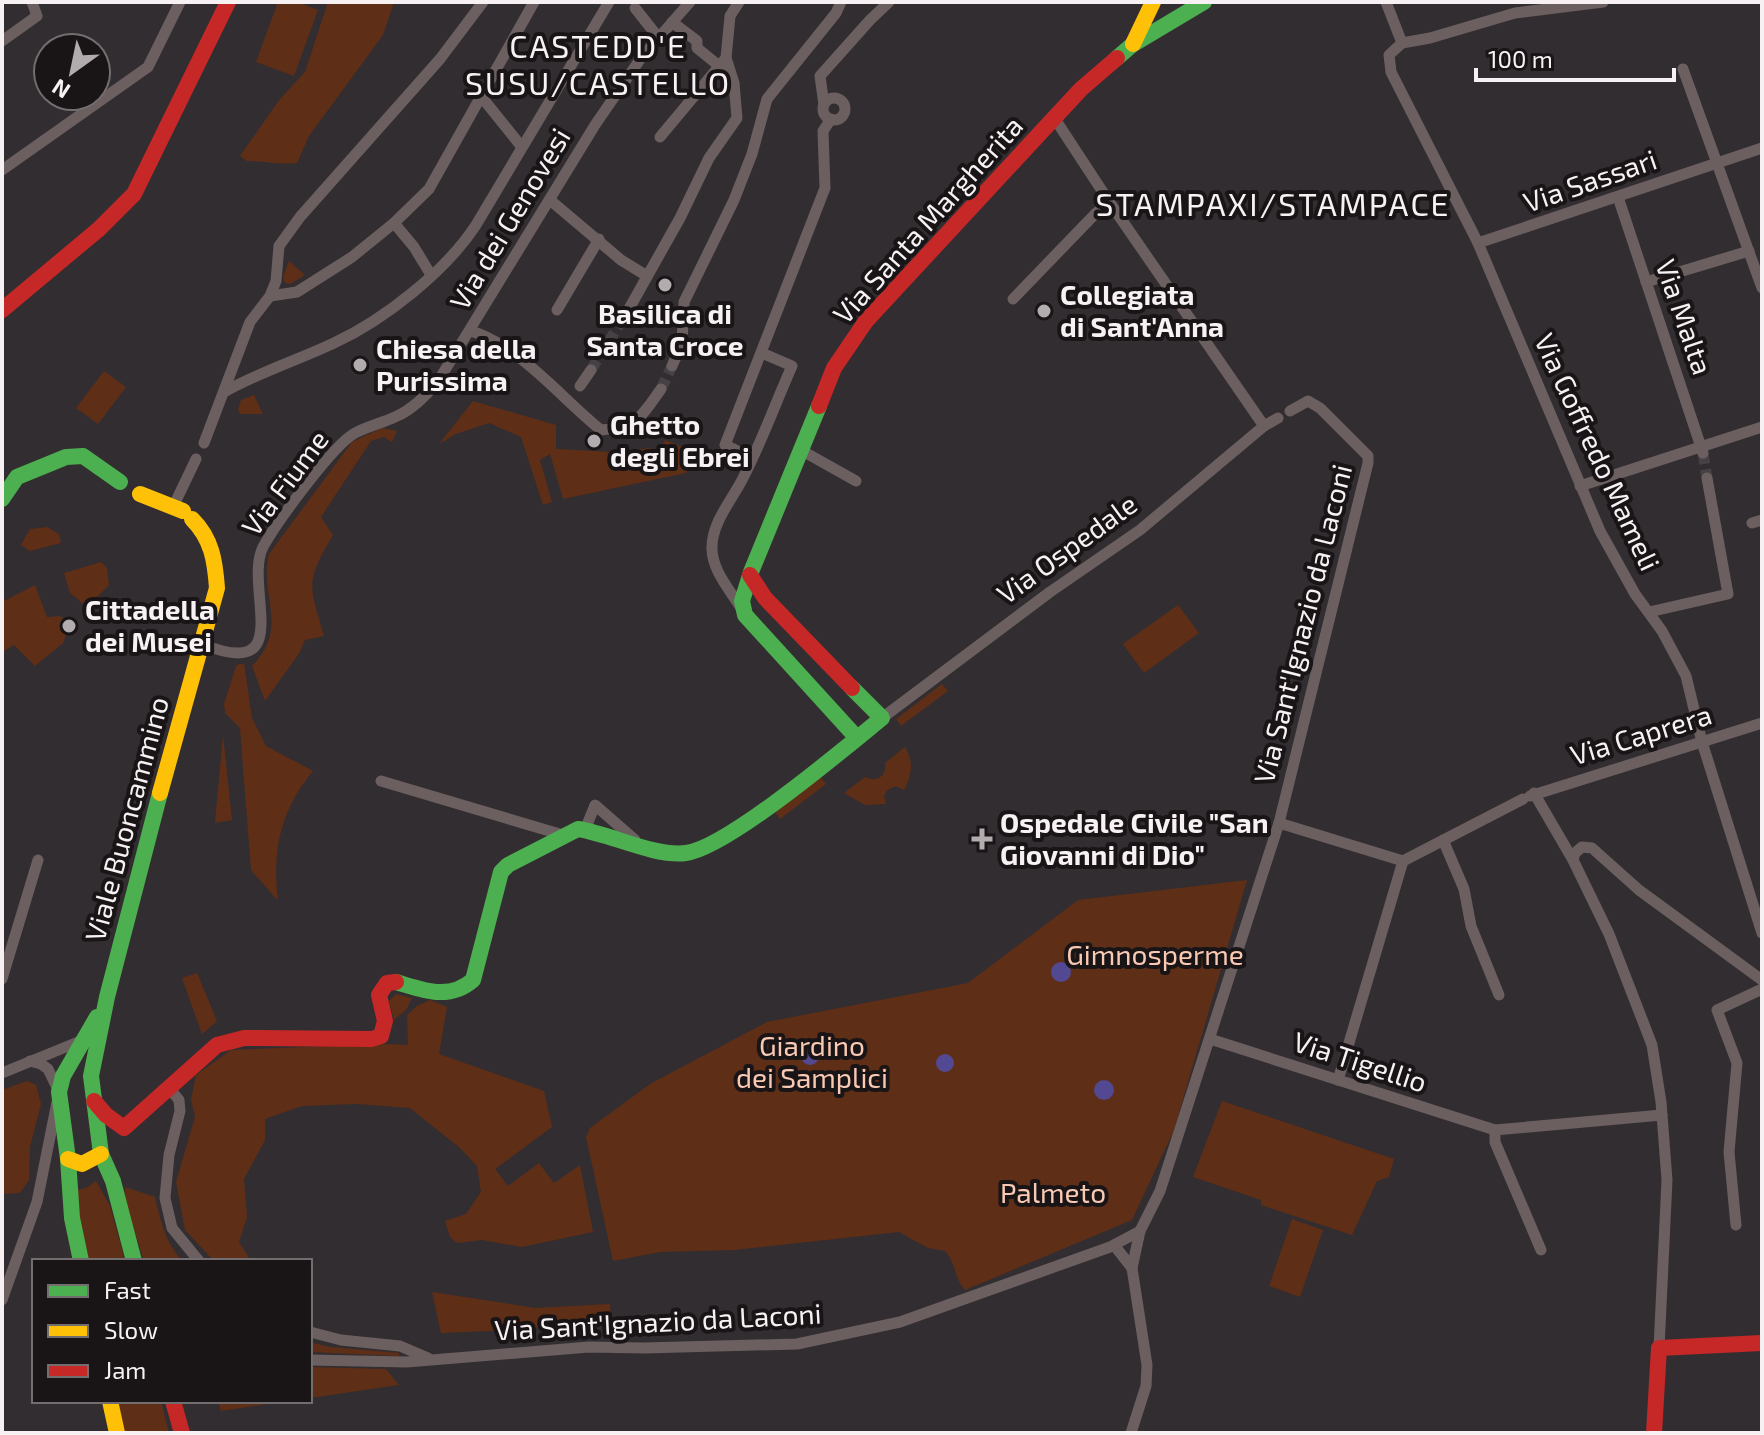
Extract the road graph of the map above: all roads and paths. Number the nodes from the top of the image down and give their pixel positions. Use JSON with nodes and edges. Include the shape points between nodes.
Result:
{"nodes":[{"id":1,"x":32,"y":2,"type":"edge"},
{"id":2,"x":180,"y":2,"type":"edge"},
{"id":3,"x":228,"y":2,"type":"edge"},
{"id":4,"x":483,"y":2,"type":"edge"},
{"id":5,"x":534,"y":2,"type":"edge"},
{"id":6,"x":609,"y":2,"type":"edge"},
{"id":7,"x":690,"y":2,"type":"edge"},
{"id":8,"x":739,"y":2,"type":"edge"},
{"id":9,"x":841,"y":2,"type":"edge"},
{"id":10,"x":889,"y":2,"type":"edge"},
{"id":11,"x":1153,"y":2,"type":"edge"},
{"id":12,"x":1203,"y":2,"type":"edge"},
{"id":13,"x":1386,"y":2,"type":"edge"},
{"id":14,"x":1603,"y":2,"type":"edge"},
{"id":15,"x":635,"y":8,"type":"dead end"},
{"id":16,"x":672,"y":22,"type":"junction"},
{"id":17,"x":658,"y":37,"type":"junction"},
{"id":18,"x":2,"y":41,"type":"edge"},
{"id":19,"x":1402,"y":43,"type":"junction"},
{"id":20,"x":1132,"y":45,"type":"junction"},
{"id":21,"x":722,"y":61,"type":"junction"},
{"id":22,"x":1683,"y":69,"type":"dead end"},
{"id":23,"x":480,"y":95,"type":"junction"},
{"id":24,"x":824,"y":105,"type":"junction"},
{"id":25,"x":831,"y":119,"type":"junction"},
{"id":26,"x":1055,"y":119,"type":"junction"},
{"id":27,"x":660,"y":137,"type":"dead end"},
{"id":28,"x":521,"y":146,"type":"junction"},
{"id":29,"x":1762,"y":148,"type":"edge"},
{"id":30,"x":1717,"y":164,"type":"junction"},
{"id":31,"x":2,"y":170,"type":"edge"},
{"id":32,"x":1618,"y":197,"type":"junction"},
{"id":33,"x":550,"y":200,"type":"junction"},
{"id":34,"x":1110,"y":203,"type":"junction"},
{"id":35,"x":394,"y":223,"type":"junction"},
{"id":36,"x":599,"y":239,"type":"junction"},
{"id":37,"x":1478,"y":243,"type":"junction"},
{"id":38,"x":1749,"y":251,"type":"junction"},
{"id":39,"x":431,"y":275,"type":"junction"},
{"id":40,"x":647,"y":276,"type":"junction"},
{"id":41,"x":1646,"y":282,"type":"junction"},
{"id":42,"x":1762,"y":288,"type":"edge"},
{"id":43,"x":270,"y":296,"type":"junction"},
{"id":44,"x":1013,"y":299,"type":"dead end"},
{"id":45,"x":630,"y":307,"type":"tunnel mouth"},
{"id":46,"x":2,"y":310,"type":"edge"},
{"id":47,"x":557,"y":310,"type":"dead end"},
{"id":48,"x":471,"y":331,"type":"junction"},
{"id":49,"x":762,"y":353,"type":"junction"},
{"id":50,"x":672,"y":366,"type":"tunnel mouth"},
{"id":51,"x":591,"y":370,"type":"tunnel mouth"},
{"id":52,"x":580,"y":386,"type":"dead end"},
{"id":53,"x":661,"y":389,"type":"tunnel mouth"},
{"id":54,"x":226,"y":391,"type":"junction"},
{"id":55,"x":1290,"y":411,"type":"dead end"},
{"id":56,"x":396,"y":417,"type":"joint"},
{"id":57,"x":1278,"y":418,"type":"dead end"},
{"id":58,"x":1264,"y":426,"type":"junction"},
{"id":59,"x":1762,"y":427,"type":"edge"},
{"id":60,"x":204,"y":443,"type":"dead end"},
{"id":61,"x":799,"y":449,"type":"junction"},
{"id":62,"x":1703,"y":450,"type":"junction"},
{"id":63,"x":196,"y":459,"type":"dead end"},
{"id":64,"x":748,"y":467,"type":"junction"},
{"id":65,"x":1707,"y":478,"type":"tunnel mouth"},
{"id":66,"x":856,"y":481,"type":"dead end"},
{"id":67,"x":120,"y":482,"type":"dead end"},
{"id":68,"x":1580,"y":486,"type":"junction"},
{"id":69,"x":140,"y":494,"type":"dead end"},
{"id":70,"x":2,"y":499,"type":"edge"},
{"id":71,"x":183,"y":512,"type":"junction"},
{"id":72,"x":750,"y":575,"type":"junction"},
{"id":73,"x":1649,"y":612,"type":"junction"},
{"id":74,"x":745,"y":615,"type":"junction"},
{"id":75,"x":202,"y":644,"type":"junction"},
{"id":76,"x":882,"y":718,"type":"junction"},
{"id":77,"x":1762,"y":723,"type":"edge"},
{"id":78,"x":857,"y":738,"type":"junction"},
{"id":79,"x":1702,"y":742,"type":"junction"},
{"id":80,"x":381,"y":781,"type":"dead end"},
{"id":81,"x":1527,"y":797,"type":"junction"},
{"id":82,"x":1279,"y":823,"type":"junction"},
{"id":83,"x":585,"y":830,"type":"junction"},
{"id":84,"x":563,"y":835,"type":"junction"},
{"id":85,"x":1443,"y":840,"type":"junction"},
{"id":86,"x":639,"y":844,"type":"junction"},
{"id":87,"x":38,"y":860,"type":"dead end"},
{"id":88,"x":1573,"y":860,"type":"junction"},
{"id":89,"x":1403,"y":861,"type":"junction"},
{"id":90,"x":1762,"y":933,"type":"edge"},
{"id":91,"x":2,"y":979,"type":"edge"},
{"id":92,"x":1762,"y":980,"type":"edge"},
{"id":93,"x":1762,"y":989,"type":"edge"},
{"id":94,"x":1499,"y":995,"type":"dead end"},
{"id":95,"x":107,"y":997,"type":"junction"},
{"id":96,"x":86,"y":1039,"type":"junction"},
{"id":97,"x":1210,"y":1039,"type":"junction"},
{"id":98,"x":57,"y":1051,"type":"junction"},
{"id":99,"x":76,"y":1057,"type":"junction"},
{"id":100,"x":30,"y":1061,"type":"junction"},
{"id":101,"x":2,"y":1073,"type":"edge"},
{"id":102,"x":91,"y":1076,"type":"junction"},
{"id":103,"x":1338,"y":1080,"type":"junction"},
{"id":104,"x":169,"y":1088,"type":"junction"},
{"id":105,"x":59,"y":1092,"type":"junction"},
{"id":106,"x":94,"y":1101,"type":"junction"},
{"id":107,"x":1662,"y":1115,"type":"junction"},
{"id":108,"x":1495,"y":1130,"type":"junction"},
{"id":109,"x":47,"y":1154,"type":"junction"},
{"id":110,"x":101,"y":1154,"type":"junction"},
{"id":111,"x":68,"y":1159,"type":"junction"},
{"id":112,"x":1736,"y":1225,"type":"dead end"},
{"id":113,"x":1140,"y":1231,"type":"junction"},
{"id":114,"x":1114,"y":1245,"type":"junction"},
{"id":115,"x":1541,"y":1250,"type":"dead end"},
{"id":116,"x":81,"y":1259,"type":"edge"},
{"id":117,"x":133,"y":1259,"type":"edge"},
{"id":118,"x":197,"y":1259,"type":"edge"},
{"id":119,"x":1132,"y":1268,"type":"junction"},
{"id":120,"x":2,"y":1300,"type":"edge"},
{"id":121,"x":312,"y":1333,"type":"edge"},
{"id":122,"x":1762,"y":1343,"type":"edge"},
{"id":123,"x":1659,"y":1348,"type":"junction"},
{"id":124,"x":429,"y":1358,"type":"junction"},
{"id":125,"x":312,"y":1360,"type":"edge"},
{"id":126,"x":110,"y":1403,"type":"edge"},
{"id":127,"x":174,"y":1403,"type":"edge"},
{"id":128,"x":117,"y":1433,"type":"edge"},
{"id":129,"x":182,"y":1433,"type":"edge"},
{"id":130,"x":1131,"y":1433,"type":"edge"},
{"id":131,"x":1654,"y":1433,"type":"edge"}],
"edges":[{"from":1,"to":18,"type":"street","via":[[37,16]]},
{"from":2,"to":31,"type":"street","via":[[148,67]]},
{"from":3,"to":46,"type":"street","via":[[134,194]]},
{"from":4,"to":43,"type":"street","via":[[440,59],[300,217],[277,251]]},
{"from":5,"to":23,"type":"street"},
{"from":6,"to":28,"type":"street"},
{"from":7,"to":16,"type":"street","name":"Via dei Genovesi"},
{"from":8,"to":21,"type":"street","via":[[730,16]]},
{"from":9,"to":50,"type":"street","via":[[767,99],[734,200],[684,302],[682,343]]},
{"from":10,"to":24,"type":"street","via":[[820,76]]},
{"from":11,"to":20,"type":"street"},
{"from":12,"to":20,"type":"street","name":"Via Santa Margherita"},
{"from":13,"to":19,"type":"street"},
{"from":14,"to":19,"type":"street","via":[[1515,13]]},
{"from":15,"to":17,"type":"street"},
{"from":16,"to":17,"type":"street","name":"Via dei Genovesi"},
{"from":16,"to":21,"type":"street","via":[[697,41],[697,48]]},
{"from":17,"to":33,"type":"street","name":"Via dei Genovesi"},
{"from":19,"to":37,"type":"street","name":"Via Goffredo Mameli","via":[[1389,55],[1391,72]]},
{"from":20,"to":26,"type":"street","name":"Via Santa Margherita"},
{"from":21,"to":27,"type":"street"},
{"from":21,"to":40,"type":"street","via":[[734,83],[737,118],[709,158]]},
{"from":22,"to":30,"type":"street"},
{"from":23,"to":28,"type":"street"},
{"from":23,"to":35,"type":"street","via":[[429,189]]},
{"from":24,"to":25,"type":"street"},
{"from":24,"to":25,"type":"street","via":[[831,99],[843,104],[844,114]]},
{"from":25,"to":49,"type":"street","via":[[823,131],[825,188]]},
{"from":26,"to":34,"type":"street"},
{"from":26,"to":61,"type":"street","name":"Via Santa Margherita","via":[[866,321],[834,368]]},
{"from":28,"to":39,"type":"street","via":[[467,239]]},
{"from":29,"to":30,"type":"street","name":"Via Sassari"},
{"from":30,"to":32,"type":"street","name":"Via Sassari"},
{"from":30,"to":38,"type":"street"},
{"from":32,"to":37,"type":"street","name":"Via Sassari"},
{"from":32,"to":41,"type":"street","name":"Via Malta"},
{"from":33,"to":36,"type":"street"},
{"from":33,"to":48,"type":"street","name":"Via dei Genovesi"},
{"from":34,"to":44,"type":"street"},
{"from":34,"to":58,"type":"street"},
{"from":35,"to":39,"type":"street"},
{"from":35,"to":43,"type":"street","via":[[315,282],[297,292]]},
{"from":36,"to":40,"type":"street"},
{"from":36,"to":47,"type":"street"},
{"from":37,"to":68,"type":"street","name":"Via Goffredo Mameli"},
{"from":38,"to":41,"type":"street"},
{"from":38,"to":42,"type":"street"},
{"from":39,"to":54,"type":"street","via":[[371,323]]},
{"from":40,"to":45,"type":"street"},
{"from":41,"to":62,"type":"street","name":"Via Malta"},
{"from":43,"to":54,"type":"street","via":[[250,322]]},
{"from":48,"to":53,"type":"street","via":[[509,351],[601,430],[629,426]]},
{"from":48,"to":56,"type":"street","name":"Via dei Genovesi","via":[[437,383]]},
{"from":49,"to":64,"type":"street","via":[[725,445],[745,457]]},
{"from":49,"to":64,"type":"street","via":[[792,366]]},
{"from":51,"to":52,"type":"street"},
{"from":54,"to":60,"type":"street"},
{"from":55,"to":82,"type":"street","name":"Via Sant'Ignazio da Laconi","via":[[1308,401],[1368,456]]},
{"from":56,"to":75,"type":"street","name":"Via Fiume","via":[[355,433],[339,446],[269,538],[258,559],[262,609],[260,634],[251,650],[229,653]]},
{"from":57,"to":58,"type":"street","name":"Via Ospedale"},
{"from":58,"to":76,"type":"street","name":"Via Ospedale","via":[[1140,530]]},
{"from":59,"to":62,"type":"street"},
{"from":61,"to":66,"type":"street"},
{"from":61,"to":72,"type":"street","name":"Via Santa Margherita"},
{"from":62,"to":68,"type":"street"},
{"from":63,"to":71,"type":"street"},
{"from":64,"to":74,"type":"street","via":[[719,519],[711,546],[713,560]]},
{"from":65,"to":73,"type":"street","via":[[1728,594]]},
{"from":67,"to":70,"type":"street","via":[[83,456],[66,457],[17,477]]},
{"from":68,"to":73,"type":"street","name":"Via Goffredo Mameli","via":[[1612,554]]},
{"from":69,"to":71,"type":"street"},
{"from":71,"to":75,"type":"street","name":"Viale Buoncammino","via":[[202,529],[215,557],[217,588]]},
{"from":72,"to":74,"type":"street","name":"Via Santa Margherita","via":[[742,601]]},
{"from":72,"to":76,"type":"street","via":[[765,598]]},
{"from":73,"to":79,"type":"street","name":"Via Goffredo Mameli","via":[[1686,676]]},
{"from":74,"to":78,"type":"street"},
{"from":75,"to":95,"type":"street","name":"Viale Buoncammino"},
{"from":76,"to":78,"type":"street"},
{"from":77,"to":79,"type":"street","name":"Via Caprera"},
{"from":78,"to":86,"type":"street","via":[[696,851]]},
{"from":79,"to":81,"type":"street","name":"Via Caprera"},
{"from":79,"to":90,"type":"street","name":"Via Goffredo Mameli"},
{"from":80,"to":84,"type":"street"},
{"from":81,"to":85,"type":"street","name":"Via Caprera"},
{"from":81,"to":88,"type":"street"},
{"from":82,"to":89,"type":"street"},
{"from":82,"to":97,"type":"street","name":"Via Sant'Ignazio da Laconi"},
{"from":83,"to":84,"type":"street"},
{"from":83,"to":86,"type":"street"},
{"from":83,"to":86,"type":"street","via":[[595,805]]},
{"from":84,"to":104,"type":"street","via":[[501,872],[473,980],[463,990],[439,994],[393,981],[379,995],[385,1020],[381,1036],[228,1040]]},
{"from":85,"to":89,"type":"street","name":"Via Caprera"},
{"from":85,"to":94,"type":"street"},
{"from":87,"to":91,"type":"street"},
{"from":88,"to":92,"type":"street","via":[[1582,847],[1592,848],[1639,890]]},
{"from":88,"to":107,"type":"street","via":[[1609,934],[1652,1045]]},
{"from":89,"to":103,"type":"street"},
{"from":93,"to":112,"type":"street","via":[[1717,1010],[1737,1063],[1729,1152]]},
{"from":95,"to":96,"type":"street","name":"Viale Buoncammino"},
{"from":95,"to":102,"type":"street","name":"Viale Buoncammino"},
{"from":96,"to":98,"type":"street"},
{"from":96,"to":99,"type":"street","name":"Viale Buoncammino"},
{"from":97,"to":103,"type":"street","name":"Via Tigellio"},
{"from":97,"to":113,"type":"street","name":"Via Sant'Ignazio da Laconi","via":[[1160,1191]]},
{"from":98,"to":99,"type":"street"},
{"from":98,"to":100,"type":"street"},
{"from":99,"to":102,"type":"street"},
{"from":99,"to":105,"type":"street","name":"Viale Buoncammino"},
{"from":100,"to":101,"type":"street"},
{"from":100,"to":105,"type":"street","via":[[48,1069]]},
{"from":102,"to":106,"type":"street","name":"Viale Buoncammino"},
{"from":103,"to":108,"type":"street","name":"Via Tigellio"},
{"from":104,"to":106,"type":"street","via":[[124,1128]]},
{"from":104,"to":118,"type":"street","via":[[180,1111],[165,1198],[172,1228]]},
{"from":105,"to":109,"type":"street"},
{"from":105,"to":111,"type":"street"},
{"from":106,"to":110,"type":"street","name":"Viale Buoncammino"},
{"from":107,"to":108,"type":"street","name":"Via Tigellio"},
{"from":107,"to":123,"type":"street","via":[[1667,1180]]},
{"from":108,"to":115,"type":"street","via":[[1495,1142]]},
{"from":109,"to":111,"type":"street"},
{"from":109,"to":120,"type":"street","via":[[37,1202]]},
{"from":110,"to":111,"type":"street","via":[[82,1164]]},
{"from":110,"to":117,"type":"street","name":"Viale Buoncammino"},
{"from":111,"to":116,"type":"street"},
{"from":113,"to":114,"type":"street","name":"Via Sant'Ignazio da Laconi"},
{"from":113,"to":119,"type":"street"},
{"from":114,"to":119,"type":"street"},
{"from":114,"to":124,"type":"street","name":"Via Sant'Ignazio da Laconi","via":[[900,1322],[797,1344],[589,1347]]},
{"from":119,"to":130,"type":"street","via":[[1147,1365]]},
{"from":121,"to":124,"type":"street","via":[[400,1346]]},
{"from":122,"to":123,"type":"street"},
{"from":123,"to":131,"type":"street"},
{"from":124,"to":125,"type":"street","name":"Via Sant'Ignazio da Laconi"},
{"from":126,"to":128,"type":"street"},
{"from":127,"to":129,"type":"street"}]}
